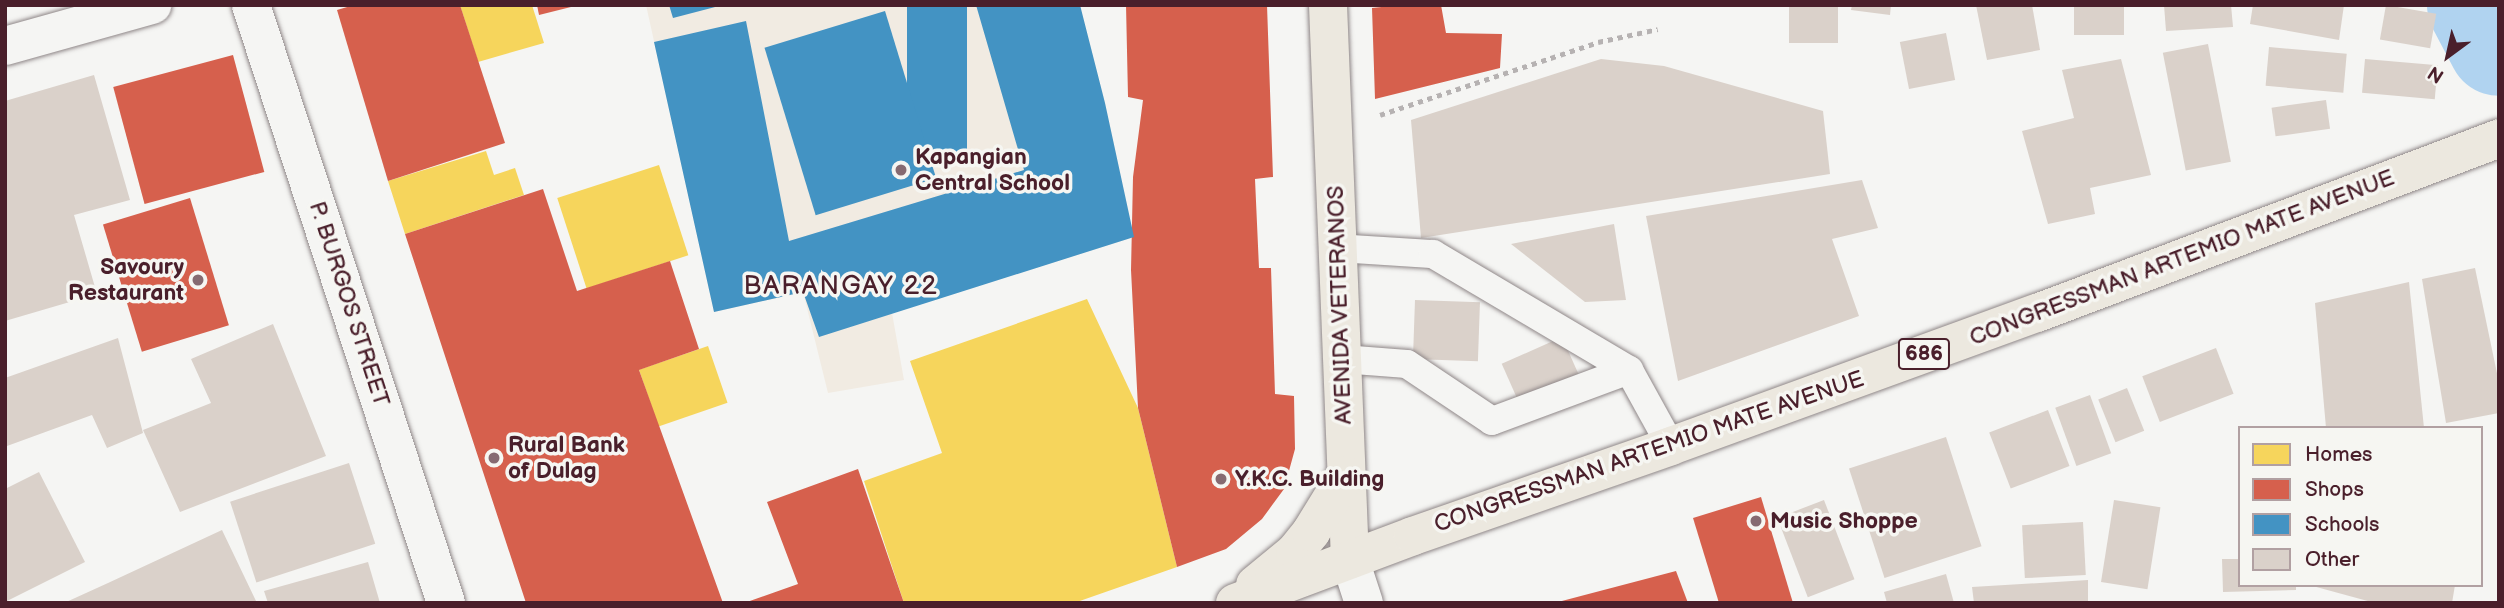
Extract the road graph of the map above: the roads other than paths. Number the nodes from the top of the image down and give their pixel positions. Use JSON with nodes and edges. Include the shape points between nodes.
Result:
{"nodes":[{"id":1,"x":152,"y":5,"type":"edge"},
{"id":2,"x":251,"y":5,"type":"edge"},
{"id":3,"x":1328,"y":5,"type":"edge"},
{"id":4,"x":5,"y":46,"type":"edge"},
{"id":5,"x":2497,"y":139,"type":"edge"},
{"id":6,"x":1337,"y":248,"type":"junction"},
{"id":7,"x":1342,"y":359,"type":"junction"},
{"id":8,"x":1629,"y":369,"type":"junction"},
{"id":9,"x":1671,"y":446,"type":"junction"},
{"id":10,"x":1346,"y":475,"type":"junction"},
{"id":11,"x":1350,"y":560,"type":"junction"},
{"id":12,"x":446,"y":603,"type":"edge"},
{"id":13,"x":1233,"y":603,"type":"edge"},
{"id":14,"x":1364,"y":603,"type":"edge"}],
"edges":[{"from":1,"to":4,"type":"main road"},
{"from":2,"to":12,"type":"main road","name":"P. BURGOS STREET"},
{"from":3,"to":6,"type":"main road","name":"AVENIDA VETERANOS"},
{"from":5,"to":9,"type":"main road","name":"CONGRESSMAN ARTEMIO MATE AVENUE","number":"686"},
{"from":6,"to":7,"type":"main road","name":"AVENIDA VETERANOS"},
{"from":6,"to":8,"type":"lane","via":[[1433,254]]},
{"from":7,"to":8,"type":"lane","via":[[1407,364],[1492,421]]},
{"from":7,"to":10,"type":"main road","name":"AVENIDA VETERANOS"},
{"from":8,"to":9,"type":"lane"},
{"from":9,"to":11,"type":"main road","name":"CONGRESSMAN ARTEMIO MATE AVENUE","number":"686"},
{"from":10,"to":11,"type":"main road","name":"AVENIDA VETERANOS"},
{"from":10,"to":13,"type":"main road","via":[[1295,552]]},
{"from":11,"to":13,"type":"main road","number":"686"},
{"from":11,"to":14,"type":"main road","name":"AVENIDA VETERANOS"}]}
